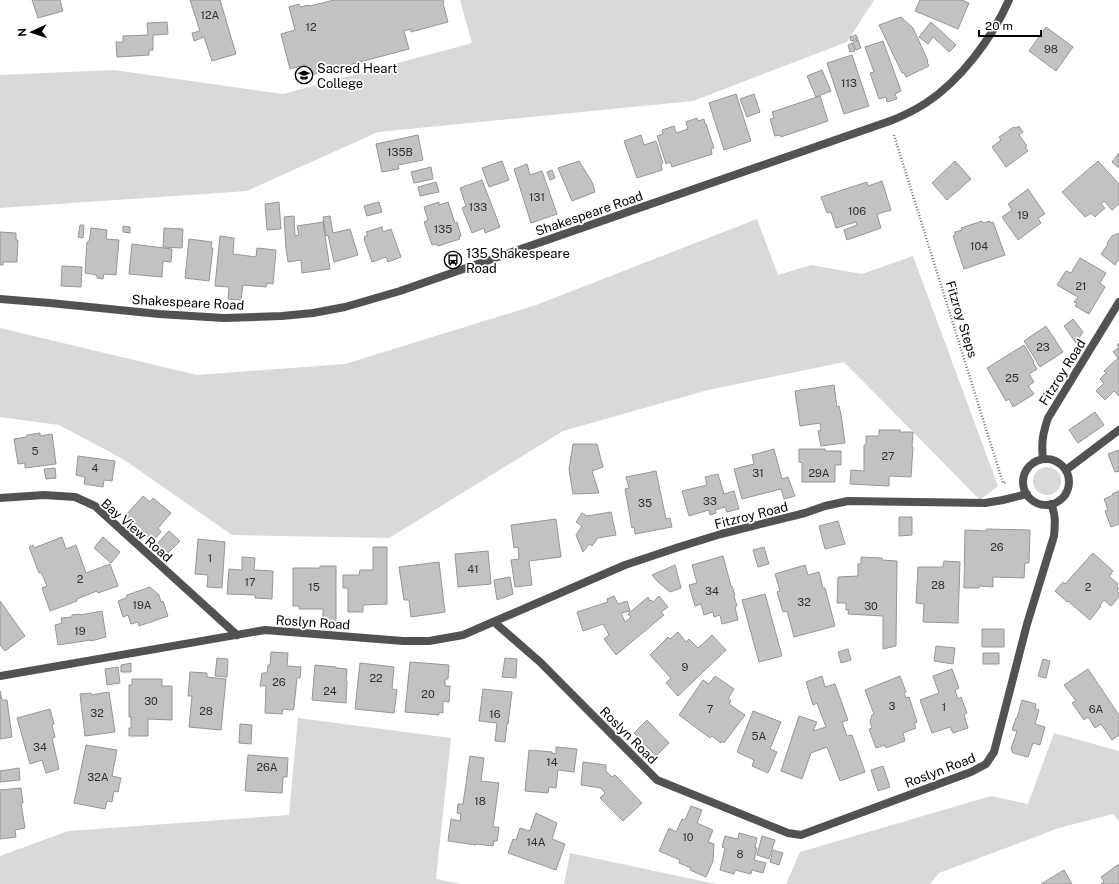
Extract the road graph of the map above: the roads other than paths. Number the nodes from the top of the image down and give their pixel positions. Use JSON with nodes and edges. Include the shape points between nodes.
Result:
{"nodes":[{"id":1,"x":1009,"y":0,"type":"edge"},
{"id":2,"x":0,"y":299,"type":"edge"},
{"id":3,"x":1119,"y":302,"type":"edge"},
{"id":4,"x":1119,"y":430,"type":"edge"},
{"id":5,"x":1043,"y":459,"type":"junction"},
{"id":6,"x":1066,"y":470,"type":"junction"},
{"id":7,"x":1026,"y":494,"type":"junction"},
{"id":8,"x":0,"y":498,"type":"edge"},
{"id":9,"x":1051,"y":504,"type":"junction"},
{"id":10,"x":494,"y":622,"type":"junction"},
{"id":11,"x":237,"y":635,"type":"junction"},
{"id":12,"x":0,"y":676,"type":"edge"}],
"edges":[{"from":1,"to":2,"type":"street","name":"Shakespeare Road","via":[[972,61],[950,84],[910,112],[400,291],[345,307],[313,313],[224,318]]},
{"from":3,"to":5,"type":"street","name":"Fitzroy Road","via":[[1048,418],[1041,447]]},
{"from":4,"to":6,"type":"street"},
{"from":5,"to":6,"type":"street","via":[[1056,461]]},
{"from":5,"to":7,"type":"street","via":[[1036,461],[1025,472],[1023,480]]},
{"from":6,"to":9,"type":"street","via":[[1069,484],[1067,491],[1058,502]]},
{"from":7,"to":9,"type":"street","via":[[1037,503]]},
{"from":7,"to":10,"type":"street","name":"Fitzroy Road","via":[[985,503],[848,501],[825,506],[679,546],[625,565]]},
{"from":8,"to":11,"type":"street","name":"Bay View Road","via":[[44,495],[75,497],[94,506]]},
{"from":9,"to":10,"type":"street","name":"Roslyn Road","via":[[1055,512],[1054,536],[1027,624],[994,752],[986,764],[971,772],[801,835],[788,833],[657,780],[540,662]]},
{"from":10,"to":11,"type":"street","name":"Roslyn Road","via":[[463,635],[430,640],[403,641],[265,630]]},
{"from":11,"to":12,"type":"street","name":"Roslyn Road"}]}
